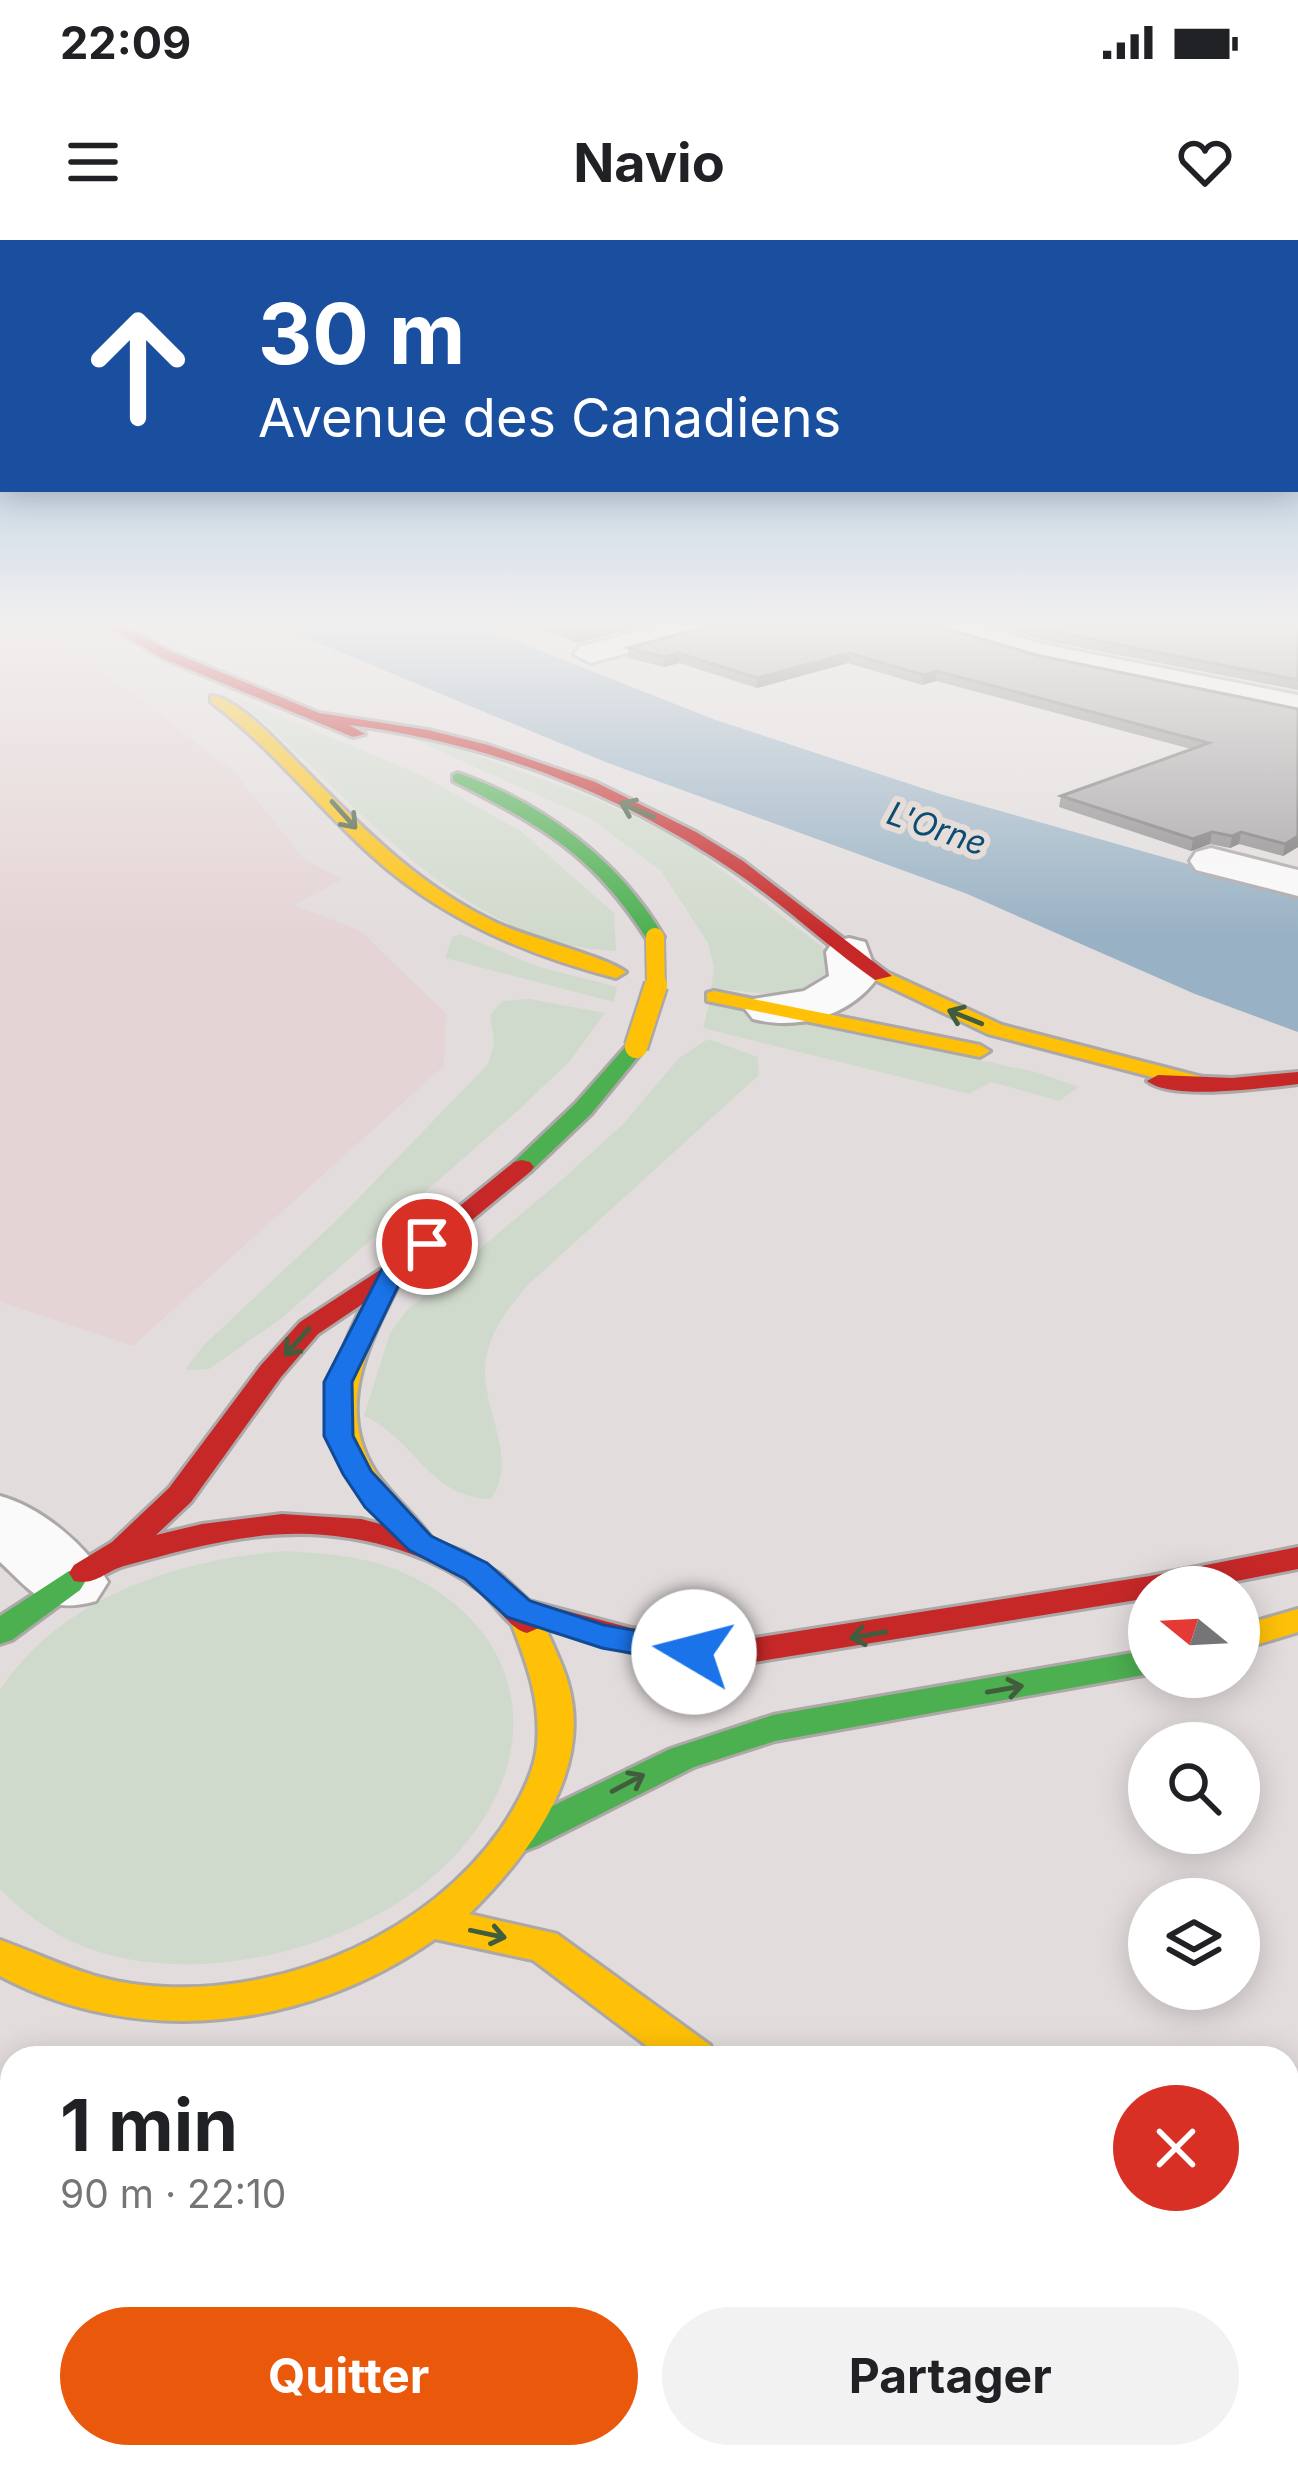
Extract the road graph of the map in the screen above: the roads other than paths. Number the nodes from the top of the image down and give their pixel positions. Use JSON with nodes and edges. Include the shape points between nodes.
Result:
{"nodes":[{"id":1,"x":262,"y":729,"type":"edge"},
{"id":2,"x":346,"y":729,"type":"edge"},
{"id":3,"x":418,"y":729,"type":"edge"},
{"id":4,"x":1210,"y":861,"type":"dead end"},
{"id":5,"x":1298,"y":883,"type":"edge"},
{"id":6,"x":849,"y":952,"type":"junction"},
{"id":7,"x":616,"y":972,"type":"dead end"},
{"id":8,"x":715,"y":997,"type":"dead end"},
{"id":9,"x":770,"y":1009,"type":"junction"},
{"id":10,"x":1298,"y":1078,"type":"edge"},
{"id":11,"x":1198,"y":1083,"type":"junction"},
{"id":12,"x":391,"y":1274,"type":"junction"},
{"id":13,"x":0,"y":1520,"type":"edge"},
{"id":14,"x":420,"y":1543,"type":"junction"},
{"id":15,"x":1298,"y":1558,"type":"edge"},
{"id":16,"x":1257,"y":1566,"type":"edge"},
{"id":17,"x":95,"y":1569,"type":"junction"},
{"id":18,"x":1128,"y":1591,"type":"edge"},
{"id":19,"x":518,"y":1609,"type":"junction"},
{"id":20,"x":1298,"y":1620,"type":"edge"},
{"id":21,"x":0,"y":1632,"type":"edge"},
{"id":22,"x":1260,"y":1632,"type":"edge"},
{"id":23,"x":1128,"y":1666,"type":"edge"},
{"id":24,"x":524,"y":1836,"type":"junction"},
{"id":25,"x":511,"y":1883,"type":"junction"},
{"id":26,"x":434,"y":1923,"type":"junction"},
{"id":27,"x":543,"y":1946,"type":"junction"},
{"id":28,"x":0,"y":1957,"type":"edge"},
{"id":29,"x":678,"y":2046,"type":"edge"}],
"edges":[{"from":1,"to":7,"type":"street","one_way":true,"via":[[376,850],[453,914],[554,957]]},
{"from":2,"to":12,"type":"street","bridge":true,"via":[[518,807],[592,853],[647,916],[661,973],[636,1047],[582,1111]]},
{"from":6,"to":3,"type":"street","one_way":true,"via":[[700,839]]},
{"from":4,"to":5,"type":"street"},
{"from":6,"to":9,"type":"street","via":[[854,977],[838,995]]},
{"from":11,"to":6,"type":"street","one_way":true,"via":[[1016,1037],[924,1000]]},
{"from":8,"to":9,"type":"street"},
{"from":9,"to":11,"type":"street","via":[[1090,1072]]},
{"from":10,"to":11,"type":"street"},
{"from":12,"to":14,"type":"street","via":[[338,1382],[338,1436],[376,1500]]},
{"from":12,"to":17,"type":"street","one_way":true,"via":[[297,1339],[192,1484]]},
{"from":13,"to":17,"type":"street"},
{"from":14,"to":17,"type":"street","via":[[336,1523],[276,1522],[214,1529]]},
{"from":14,"to":19,"type":"street","via":[[476,1571]]},
{"from":15,"to":16,"type":"street"},
{"from":17,"to":21,"type":"street"},
{"from":18,"to":19,"type":"street","one_way":true,"via":[[748,1651],[634,1644]]},
{"from":19,"to":24,"type":"street","via":[[548,1658],[560,1713],[552,1773]]},
{"from":20,"to":22,"type":"street"},
{"from":24,"to":23,"type":"street","one_way":true,"via":[[682,1758],[773,1728]]},
{"from":24,"to":25,"type":"street"},
{"from":25,"to":26,"type":"street","via":[[474,1894]]},
{"from":25,"to":27,"type":"street"},
{"from":26,"to":27,"type":"street","one_way":true},
{"from":26,"to":28,"type":"street","via":[[357,1968],[224,2003],[93,1997]]},
{"from":27,"to":29,"type":"street"}]}
